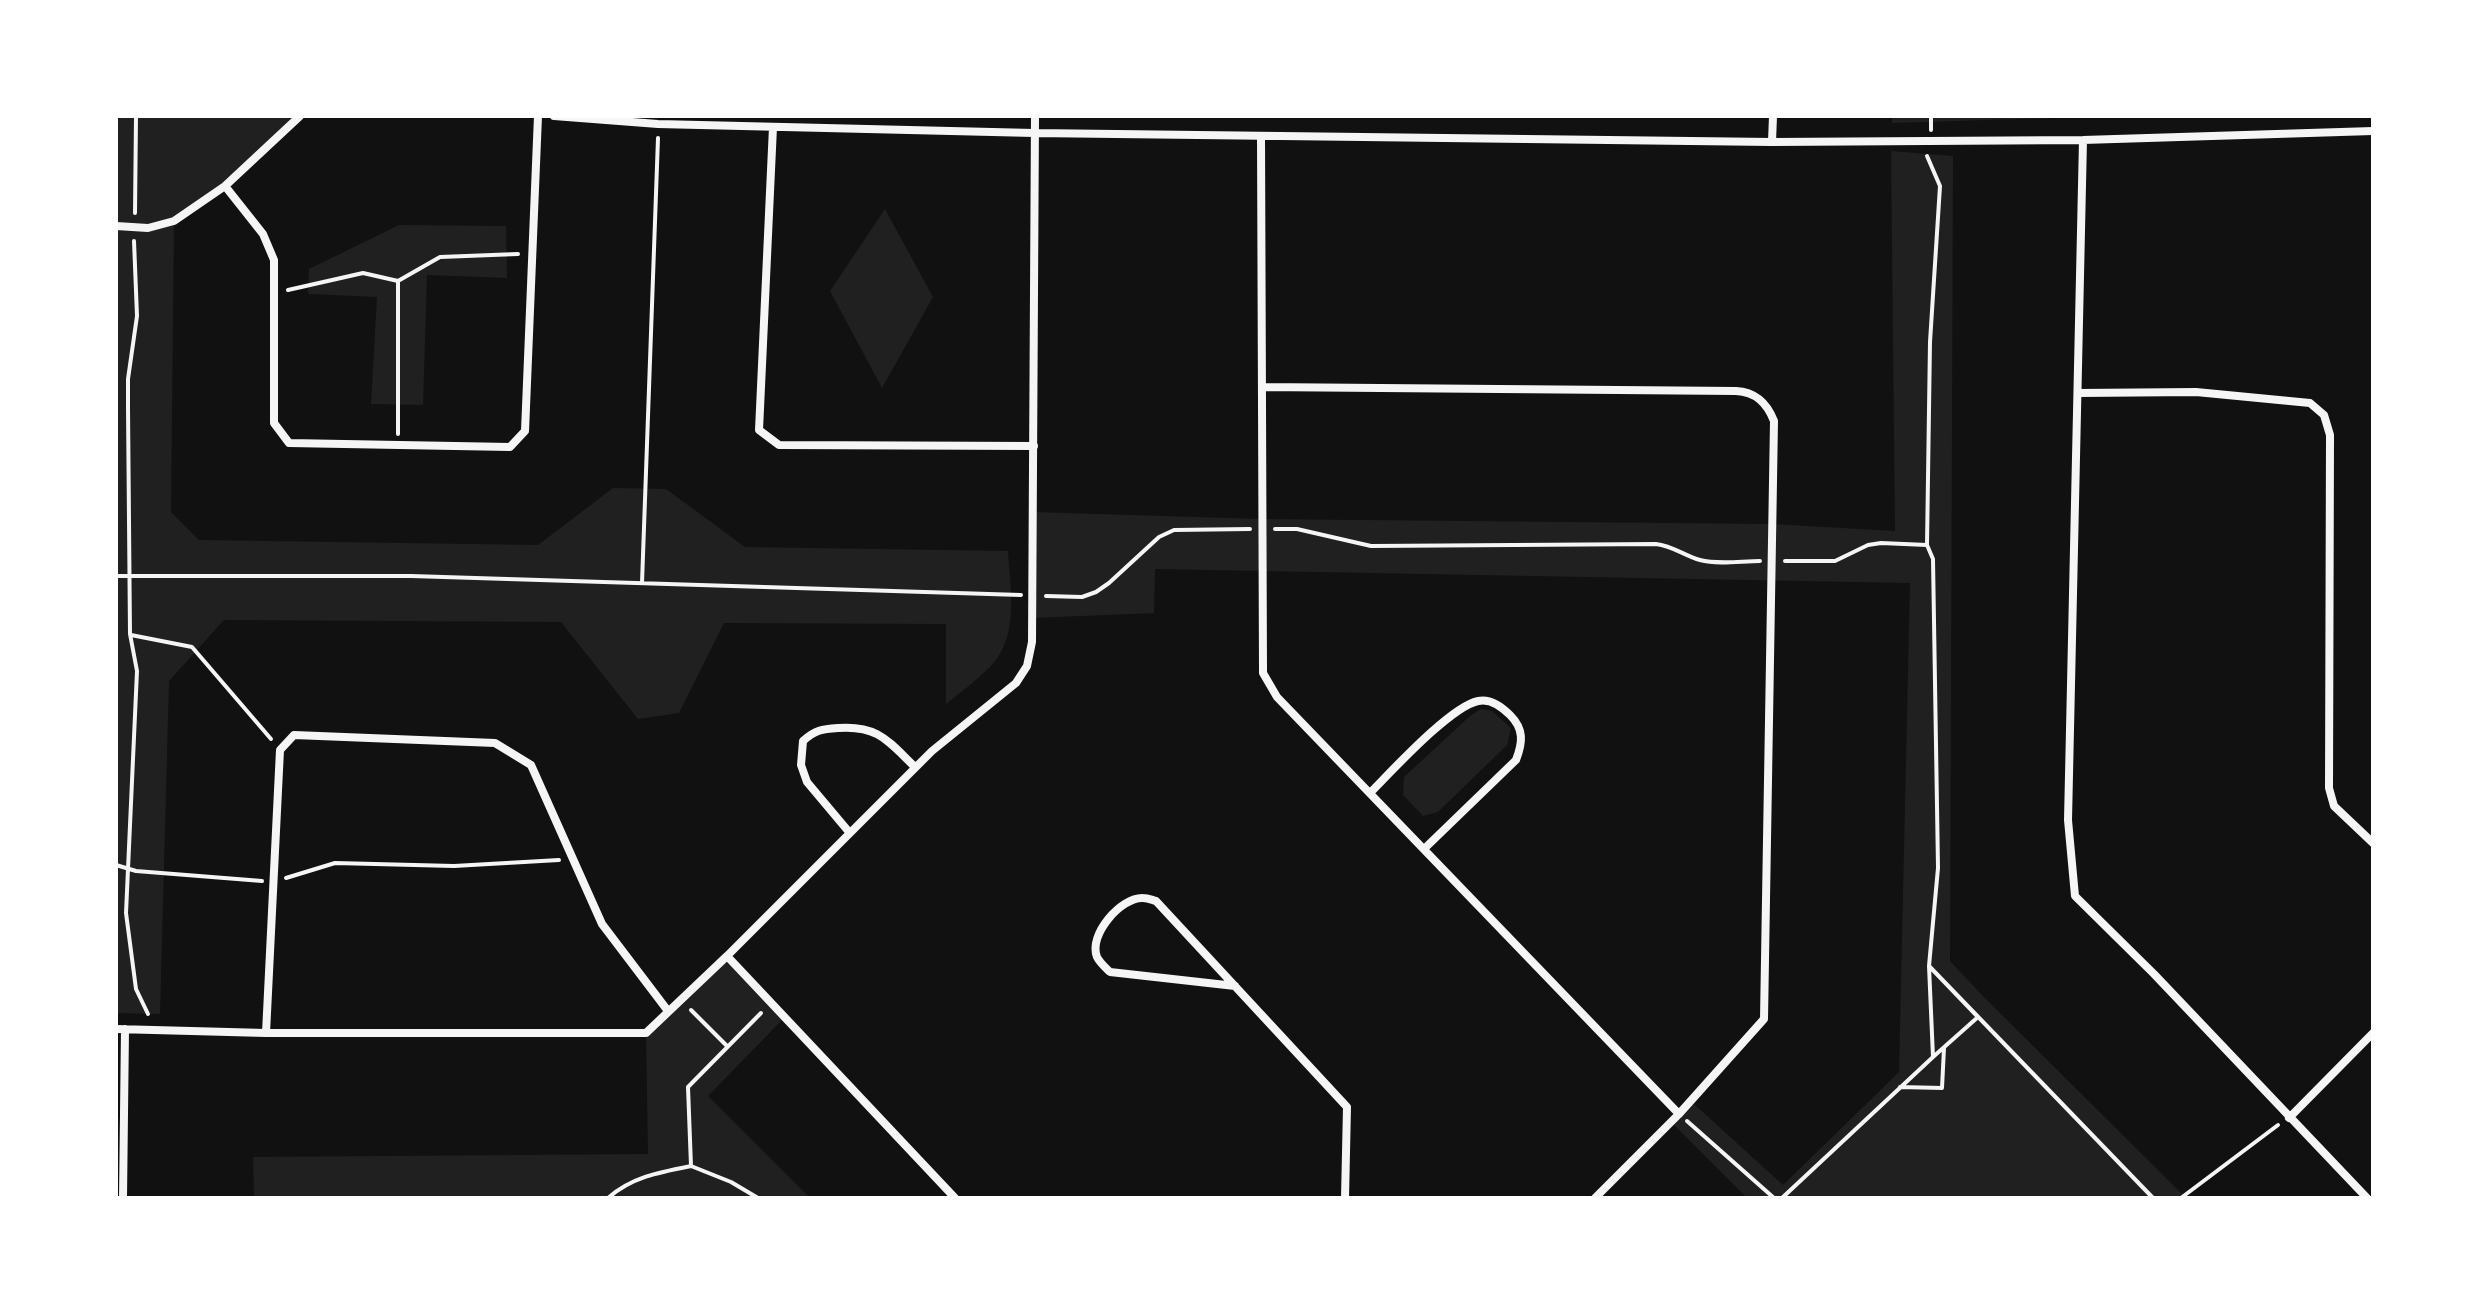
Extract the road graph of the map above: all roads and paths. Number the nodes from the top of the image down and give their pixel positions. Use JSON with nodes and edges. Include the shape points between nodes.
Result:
{"nodes":[{"id":1,"x":136,"y":116,"type":"edge"},
{"id":2,"x":300,"y":116,"type":"edge"},
{"id":3,"x":538,"y":116,"type":"edge"},
{"id":4,"x":554,"y":116,"type":"edge"},
{"id":5,"x":899,"y":116,"type":"edge"},
{"id":6,"x":1035,"y":116,"type":"edge"},
{"id":7,"x":1773,"y":116,"type":"edge"},
{"id":8,"x":659,"y":120,"type":"edge"},
{"id":9,"x":773,"y":127,"type":"junction"},
{"id":10,"x":898,"y":129,"type":"junction"},
{"id":11,"x":2373,"y":131,"type":"edge"},
{"id":12,"x":1034,"y":133,"type":"junction"},
{"id":13,"x":1261,"y":136,"type":"junction"},
{"id":14,"x":2083,"y":140,"type":"junction"},
{"id":15,"x":1927,"y":141,"type":"junction"},
{"id":16,"x":1772,"y":142,"type":"junction"},
{"id":17,"x":225,"y":186,"type":"junction"},
{"id":18,"x":135,"y":219,"type":"dead end"},
{"id":19,"x":116,"y":226,"type":"edge"},
{"id":20,"x":134,"y":238,"type":"dead end"},
{"id":21,"x":533,"y":254,"type":"junction"},
{"id":22,"x":398,"y":281,"type":"junction"},
{"id":23,"x":274,"y":293,"type":"junction"},
{"id":24,"x":1262,"y":387,"type":"junction"},
{"id":25,"x":2078,"y":393,"type":"junction"},
{"id":26,"x":398,"y":445,"type":"junction"},
{"id":27,"x":1034,"y":446,"type":"junction"},
{"id":28,"x":642,"y":583,"type":"dead end"},
{"id":29,"x":130,"y":631,"type":"junction"},
{"id":30,"x":280,"y":750,"type":"junction"},
{"id":31,"x":915,"y":767,"type":"junction"},
{"id":32,"x":1370,"y":793,"type":"junction"},
{"id":33,"x":849,"y":832,"type":"junction"},
{"id":34,"x":2373,"y":843,"type":"edge"},
{"id":35,"x":1424,"y":849,"type":"junction"},
{"id":36,"x":573,"y":859,"type":"junction"},
{"id":37,"x":116,"y":865,"type":"edge"},
{"id":38,"x":128,"y":869,"type":"junction"},
{"id":39,"x":274,"y":881,"type":"junction"},
{"id":40,"x":727,"y":956,"type":"junction"},
{"id":41,"x":1929,"y":966,"type":"junction"},
{"id":42,"x":1235,"y":986,"type":"junction"},
{"id":43,"x":681,"y":1000,"type":"junction"},
{"id":44,"x":771,"y":1003,"type":"junction"},
{"id":45,"x":668,"y":1011,"type":"junction"},
{"id":46,"x":148,"y":1014,"type":"dead end"},
{"id":47,"x":120,"y":1029,"type":"edge"},
{"id":48,"x":266,"y":1033,"type":"junction"},
{"id":49,"x":2373,"y":1033,"type":"edge"},
{"id":50,"x":728,"y":1047,"type":"junction"},
{"id":51,"x":1944,"y":1048,"type":"junction"},
{"id":52,"x":1933,"y":1057,"type":"junction"},
{"id":53,"x":1900,"y":1087,"type":"junction"},
{"id":54,"x":1679,"y":1114,"type":"junction"},
{"id":55,"x":2289,"y":1118,"type":"junction"},
{"id":56,"x":691,"y":1166,"type":"junction"},
{"id":57,"x":123,"y":1198,"type":"edge"},
{"id":58,"x":608,"y":1198,"type":"edge"},
{"id":59,"x":758,"y":1198,"type":"edge"},
{"id":60,"x":955,"y":1198,"type":"edge"},
{"id":61,"x":1345,"y":1198,"type":"edge"},
{"id":62,"x":1595,"y":1198,"type":"edge"},
{"id":63,"x":1774,"y":1198,"type":"edge"},
{"id":64,"x":1782,"y":1198,"type":"edge"},
{"id":65,"x":2153,"y":1198,"type":"edge"},
{"id":66,"x":2181,"y":1198,"type":"edge"},
{"id":67,"x":2367,"y":1198,"type":"edge"}],
"edges":[{"from":1,"to":18,"type":"path"},
{"from":2,"to":17,"type":"street"},
{"from":3,"to":21,"type":"street"},
{"from":4,"to":8,"type":"street"},
{"from":5,"to":10,"type":"street"},
{"from":6,"to":12,"type":"street"},
{"from":7,"to":16,"type":"street"},
{"from":8,"to":9,"type":"street"},
{"from":8,"to":28,"type":"path"},
{"from":9,"to":10,"type":"street"},
{"from":9,"to":27,"type":"street","via":[[759,430],[779,445]]},
{"from":10,"to":12,"type":"street"},
{"from":11,"to":14,"type":"street"},
{"from":12,"to":13,"type":"street"},
{"from":12,"to":27,"type":"street"},
{"from":13,"to":16,"type":"street"},
{"from":13,"to":24,"type":"street"},
{"from":14,"to":15,"type":"street"},
{"from":14,"to":25,"type":"street"},
{"from":15,"to":16,"type":"street"},
{"from":15,"to":41,"type":"path","via":[[1927,156],[1940,186],[1927,498],[1927,545],[1933,559],[1938,868]]},
{"from":17,"to":19,"type":"street","via":[[174,221],[148,228]]},
{"from":17,"to":23,"type":"street","via":[[263,234],[274,260]]},
{"from":20,"to":29,"type":"path","via":[[137,316],[128,379]]},
{"from":21,"to":22,"type":"path","via":[[440,257]]},
{"from":21,"to":26,"type":"street","via":[[525,431],[510,447]]},
{"from":22,"to":23,"type":"path","via":[[363,273]]},
{"from":22,"to":26,"type":"path"},
{"from":23,"to":26,"type":"street","via":[[274,423],[289,443]]},
{"from":24,"to":32,"type":"street","via":[[1263,673],[1277,697]]},
{"from":24,"to":54,"type":"street","via":[[1736,391],[1758,397],[1769,408],[1774,421],[1764,1019]]},
{"from":25,"to":34,"type":"street","via":[[2196,392],[2310,403],[2324,415],[2332,490],[2329,788],[2334,806]]},
{"from":25,"to":55,"type":"street","via":[[2068,820],[2075,896]]},
{"from":27,"to":31,"type":"street","via":[[1033,630],[1027,666],[1016,683]]},
{"from":29,"to":30,"type":"path","via":[[192,647]]},
{"from":29,"to":38,"type":"path","via":[[137,684]]},
{"from":30,"to":36,"type":"street","via":[[294,735],[495,743],[531,765]]},
{"from":30,"to":39,"type":"street"},
{"from":31,"to":33,"type":"street"},
{"from":31,"to":33,"type":"street","via":[[881,735],[860,726],[817,729],[803,741],[801,765],[807,782]]},
{"from":32,"to":35,"type":"street"},
{"from":32,"to":35,"type":"street","via":[[1459,709],[1479,700],[1495,702],[1511,716],[1522,732],[1516,760]]},
{"from":33,"to":40,"type":"street"},
{"from":35,"to":54,"type":"street"},
{"from":36,"to":39,"type":"path","via":[[454,866],[335,863]]},
{"from":36,"to":45,"type":"street","via":[[602,924]]},
{"from":37,"to":38,"type":"path"},
{"from":38,"to":39,"type":"path"},
{"from":38,"to":46,"type":"path","via":[[128,941],[136,989]]},
{"from":39,"to":48,"type":"street"},
{"from":40,"to":43,"type":"street"},
{"from":40,"to":44,"type":"street"},
{"from":41,"to":51,"type":"path","via":[[1978,1017]]},
{"from":41,"to":52,"type":"path"},
{"from":41,"to":65,"type":"path"},
{"from":42,"to":42,"type":"street","via":[[1156,901],[1142,897],[1127,902],[1099,929],[1098,961],[1110,972]]},
{"from":42,"to":61,"type":"street","via":[[1347,1107]]},
{"from":43,"to":45,"type":"street"},
{"from":43,"to":50,"type":"path"},
{"from":44,"to":50,"type":"path"},
{"from":44,"to":60,"type":"street"},
{"from":45,"to":48,"type":"street","via":[[646,1033]]},
{"from":47,"to":48,"type":"street"},
{"from":47,"to":57,"type":"street"},
{"from":49,"to":55,"type":"street"},
{"from":50,"to":56,"type":"path","via":[[688,1087]]},
{"from":51,"to":52,"type":"path"},
{"from":51,"to":53,"type":"path","via":[[1942,1088]]},
{"from":52,"to":53,"type":"path"},
{"from":53,"to":64,"type":"path"},
{"from":54,"to":62,"type":"street"},
{"from":54,"to":63,"type":"path"},
{"from":55,"to":66,"type":"path"},
{"from":55,"to":67,"type":"street"},
{"from":56,"to":58,"type":"path","via":[[630,1182]]},
{"from":56,"to":59,"type":"path"}]}
